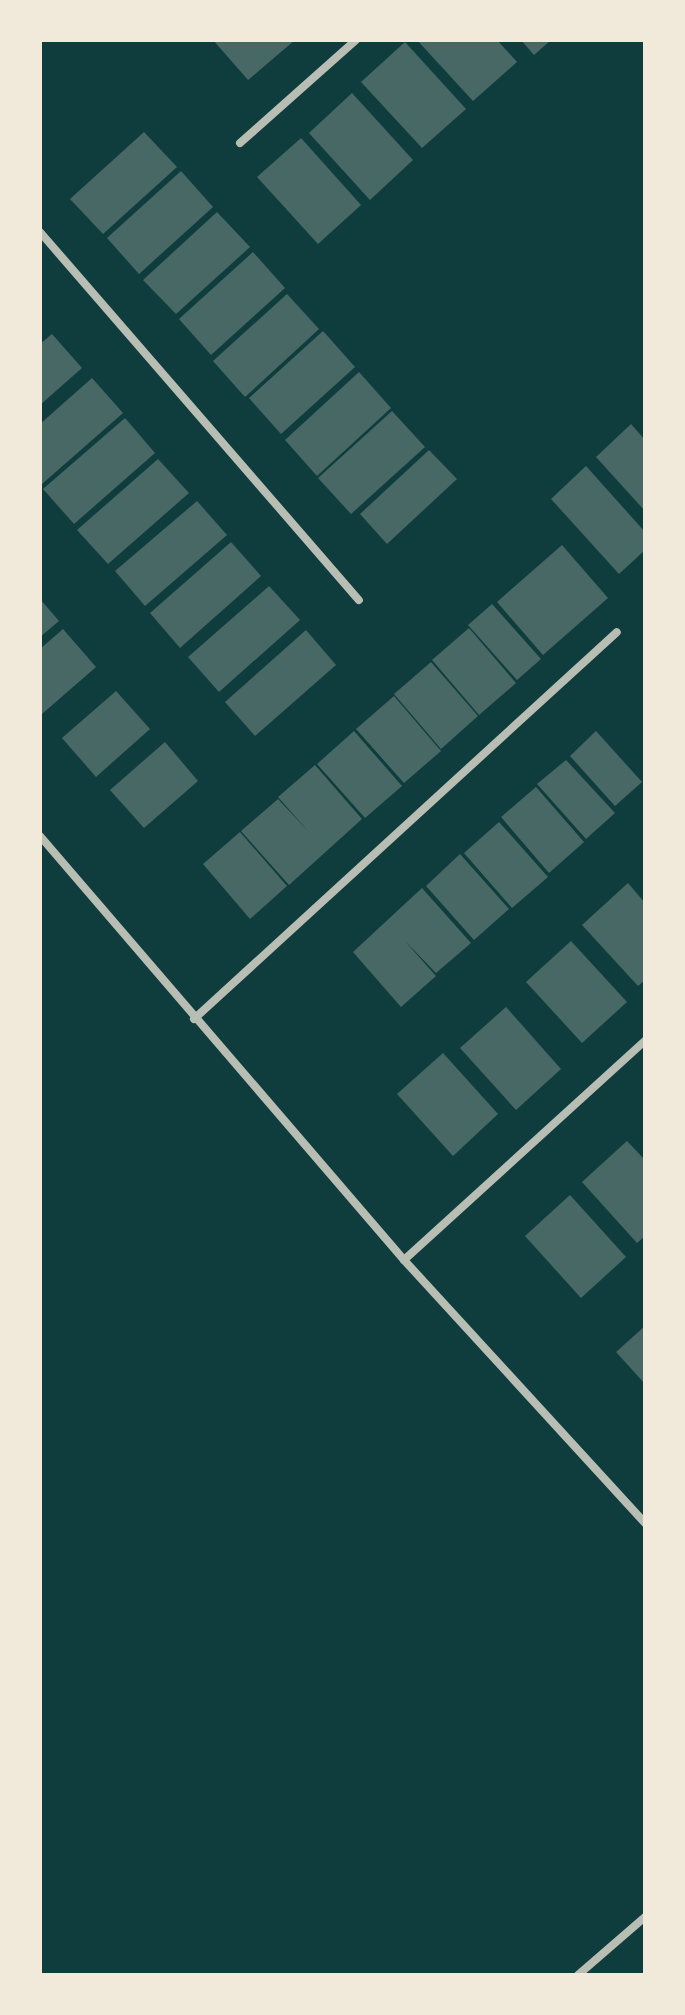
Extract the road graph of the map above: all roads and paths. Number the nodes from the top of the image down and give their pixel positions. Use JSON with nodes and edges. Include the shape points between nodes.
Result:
{"nodes":[{"id":1,"x":356,"y":40,"type":"edge"},
{"id":2,"x":240,"y":143,"type":"dead end"},
{"id":3,"x":40,"y":232,"type":"edge"},
{"id":4,"x":359,"y":600,"type":"dead end"},
{"id":5,"x":617,"y":632,"type":"dead end"},
{"id":6,"x":40,"y":836,"type":"edge"},
{"id":7,"x":194,"y":1019,"type":"junction"},
{"id":8,"x":645,"y":1041,"type":"edge"},
{"id":9,"x":404,"y":1260,"type":"junction"},
{"id":10,"x":645,"y":1523,"type":"edge"},
{"id":11,"x":645,"y":1917,"type":"edge"},
{"id":12,"x":578,"y":1975,"type":"edge"}],
"edges":[{"from":1,"to":2,"type":"street"},
{"from":3,"to":4,"type":"street"},
{"from":5,"to":7,"type":"street"},
{"from":6,"to":7,"type":"street"},
{"from":7,"to":9,"type":"street"},
{"from":8,"to":9,"type":"street"},
{"from":9,"to":10,"type":"street"},
{"from":11,"to":12,"type":"street"}]}
